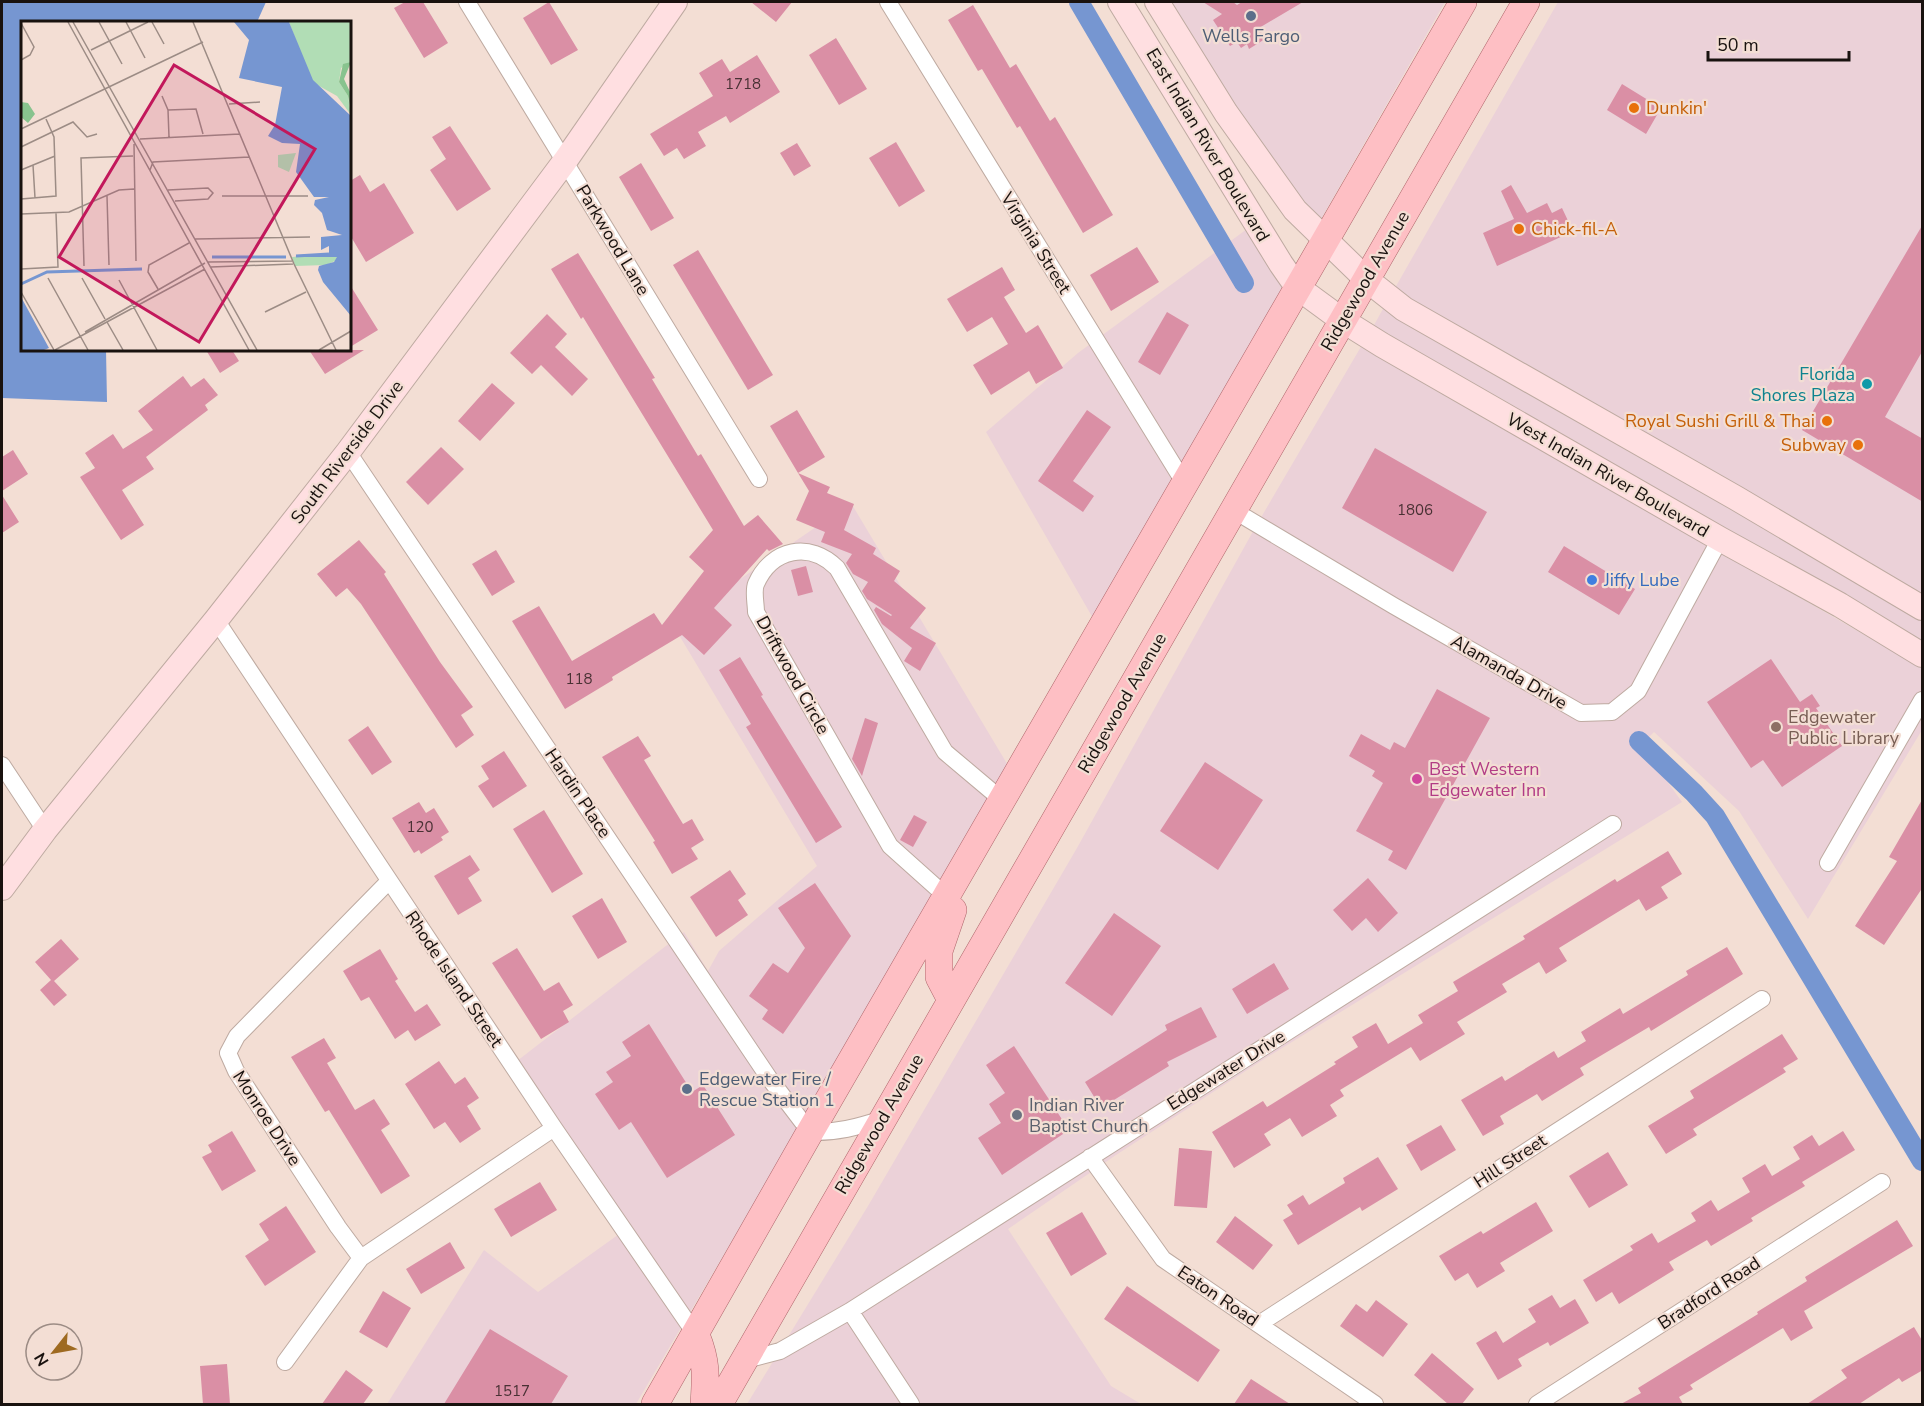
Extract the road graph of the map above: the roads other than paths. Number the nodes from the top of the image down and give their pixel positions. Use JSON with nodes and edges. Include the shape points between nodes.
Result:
{"nodes":[{"id":1,"x":467,"y":2,"type":"edge"},
{"id":2,"x":675,"y":2,"type":"edge"},
{"id":3,"x":888,"y":2,"type":"edge"},
{"id":4,"x":1120,"y":2,"type":"edge"},
{"id":5,"x":1157,"y":2,"type":"edge"},
{"id":6,"x":1463,"y":2,"type":"edge"},
{"id":7,"x":1526,"y":2,"type":"edge"},
{"id":8,"x":1227,"y":113,"type":"junction"},
{"id":9,"x":1200,"y":131,"type":"junction"},
{"id":10,"x":565,"y":161,"type":"junction"},
{"id":11,"x":1324,"y":240,"type":"junction"},
{"id":12,"x":1366,"y":279,"type":"junction"},
{"id":13,"x":1298,"y":287,"type":"junction"},
{"id":14,"x":1342,"y":320,"type":"junction"},
{"id":15,"x":348,"y":452,"type":"junction"},
{"id":16,"x":759,"y":478,"type":"dead end"},
{"id":17,"x":1185,"y":484,"type":"junction"},
{"id":18,"x":1233,"y":510,"type":"junction"},
{"id":19,"x":1720,"y":539,"type":"junction"},
{"id":20,"x":1923,"y":608,"type":"edge"},
{"id":21,"x":216,"y":620,"type":"junction"},
{"id":22,"x":1923,"y":655,"type":"edge"},
{"id":23,"x":1923,"y":700,"type":"edge"},
{"id":24,"x":2,"y":765,"type":"edge"},
{"id":25,"x":1002,"y":800,"type":"junction"},
{"id":26,"x":1613,"y":824,"type":"dead end"},
{"id":27,"x":45,"y":830,"type":"junction"},
{"id":28,"x":966,"y":862,"type":"junction"},
{"id":29,"x":1828,"y":863,"type":"dead end"},
{"id":30,"x":389,"y":881,"type":"junction"},
{"id":31,"x":2,"y":888,"type":"edge"},
{"id":32,"x":947,"y":897,"type":"junction"},
{"id":33,"x":1762,"y":999,"type":"dead end"},
{"id":34,"x":951,"y":1000,"type":"junction"},
{"id":35,"x":882,"y":1119,"type":"junction"},
{"id":36,"x":554,"y":1128,"type":"junction"},
{"id":37,"x":810,"y":1132,"type":"junction"},
{"id":38,"x":1090,"y":1157,"type":"junction"},
{"id":39,"x":1882,"y":1182,"type":"dead end"},
{"id":40,"x":361,"y":1258,"type":"junction"},
{"id":41,"x":850,"y":1311,"type":"junction"},
{"id":42,"x":1259,"y":1324,"type":"junction"},
{"id":43,"x":696,"y":1335,"type":"junction"},
{"id":44,"x":742,"y":1361,"type":"junction"},
{"id":45,"x":285,"y":1362,"type":"dead end"},
{"id":46,"x":655,"y":1404,"type":"edge"},
{"id":47,"x":704,"y":1404,"type":"edge"},
{"id":48,"x":719,"y":1404,"type":"edge"},
{"id":49,"x":911,"y":1404,"type":"edge"},
{"id":50,"x":1375,"y":1404,"type":"edge"},
{"id":51,"x":1537,"y":1404,"type":"edge"}],
"edges":[{"from":1,"to":10,"type":"street","name":"Parkwood Lane"},
{"from":2,"to":10,"type":"street","name":"South Riverside Drive"},
{"from":3,"to":17,"type":"street","name":"Virginia Street"},
{"from":4,"to":9,"type":"street","name":"East Indian River Boulevard"},
{"from":5,"to":8,"type":"street","name":"East Indian River Boulevard"},
{"from":6,"to":11,"type":"main road"},
{"from":7,"to":12,"type":"main road","name":"Ridgewood Avenue"},
{"from":8,"to":9,"type":"street"},
{"from":8,"to":11,"type":"street","name":"East Indian River Boulevard","via":[[1294,210]]},
{"from":9,"to":13,"type":"street","name":"East Indian River Boulevard"},
{"from":10,"to":15,"type":"street","name":"South Riverside Drive"},
{"from":10,"to":16,"type":"street","name":"Parkwood Lane"},
{"from":11,"to":12,"type":"street"},
{"from":11,"to":13,"type":"main road"},
{"from":12,"to":14,"type":"main road","name":"Ridgewood Avenue"},
{"from":12,"to":20,"type":"street","via":[[1404,309]]},
{"from":13,"to":14,"type":"street","name":"West Indian River Boulevard"},
{"from":13,"to":17,"type":"main road"},
{"from":14,"to":18,"type":"main road","name":"Ridgewood Avenue"},
{"from":14,"to":19,"type":"street","name":"West Indian River Boulevard"},
{"from":15,"to":21,"type":"street","name":"South Riverside Drive"},
{"from":15,"to":37,"type":"street","name":"Hardin Place","via":[[769,1078]]},
{"from":17,"to":25,"type":"main road"},
{"from":18,"to":19,"type":"street","name":"Alamanda Drive","via":[[1581,713],[1612,712],[1638,691]]},
{"from":18,"to":34,"type":"main road","name":"Ridgewood Avenue"},
{"from":19,"to":22,"type":"street","name":"West Indian River Boulevard"},
{"from":21,"to":27,"type":"street","name":"South Riverside Drive"},
{"from":21,"to":30,"type":"street","name":"Rhode Island Street"},
{"from":23,"to":29,"type":"street"},
{"from":24,"to":27,"type":"street"},
{"from":25,"to":28,"type":"main road"},
{"from":25,"to":32,"type":"street","name":"Driftwood Circle","via":[[945,752],[837,568],[828,559],[808,551],[791,552],[772,561],[755,585],[756,612],[890,846]]},
{"from":26,"to":38,"type":"street","name":"Edgewater Drive"},
{"from":27,"to":31,"type":"street","name":"South Riverside Drive"},
{"from":28,"to":32,"type":"main road"},
{"from":28,"to":34,"type":"main road","via":[[939,951],[939,977]]},
{"from":30,"to":36,"type":"street","name":"Rhode Island Street"},
{"from":30,"to":40,"type":"street","name":"Monroe Drive","via":[[237,1036],[228,1053],[236,1071]]},
{"from":32,"to":37,"type":"main road"},
{"from":33,"to":42,"type":"street","name":"Hill Street"},
{"from":34,"to":35,"type":"main road","name":"Ridgewood Avenue"},
{"from":35,"to":37,"type":"street","via":[[851,1129]]},
{"from":35,"to":44,"type":"main road","name":"Ridgewood Avenue"},
{"from":36,"to":40,"type":"street"},
{"from":36,"to":43,"type":"street","name":"Rhode Island Street"},
{"from":37,"to":43,"type":"main road"},
{"from":38,"to":41,"type":"street","name":"Edgewater Drive"},
{"from":38,"to":42,"type":"street","name":"Eaton Road","via":[[1163,1259]]},
{"from":39,"to":51,"type":"street","name":"Bradford Road"},
{"from":40,"to":45,"type":"street"},
{"from":41,"to":44,"type":"street","name":"Edgewater Drive","via":[[780,1351]]},
{"from":41,"to":49,"type":"street"},
{"from":42,"to":50,"type":"street","name":"Eaton Road"},
{"from":43,"to":46,"type":"main road"},
{"from":43,"to":47,"type":"main road","via":[[707,1372]]},
{"from":44,"to":48,"type":"main road","name":"Ridgewood Avenue"}]}
